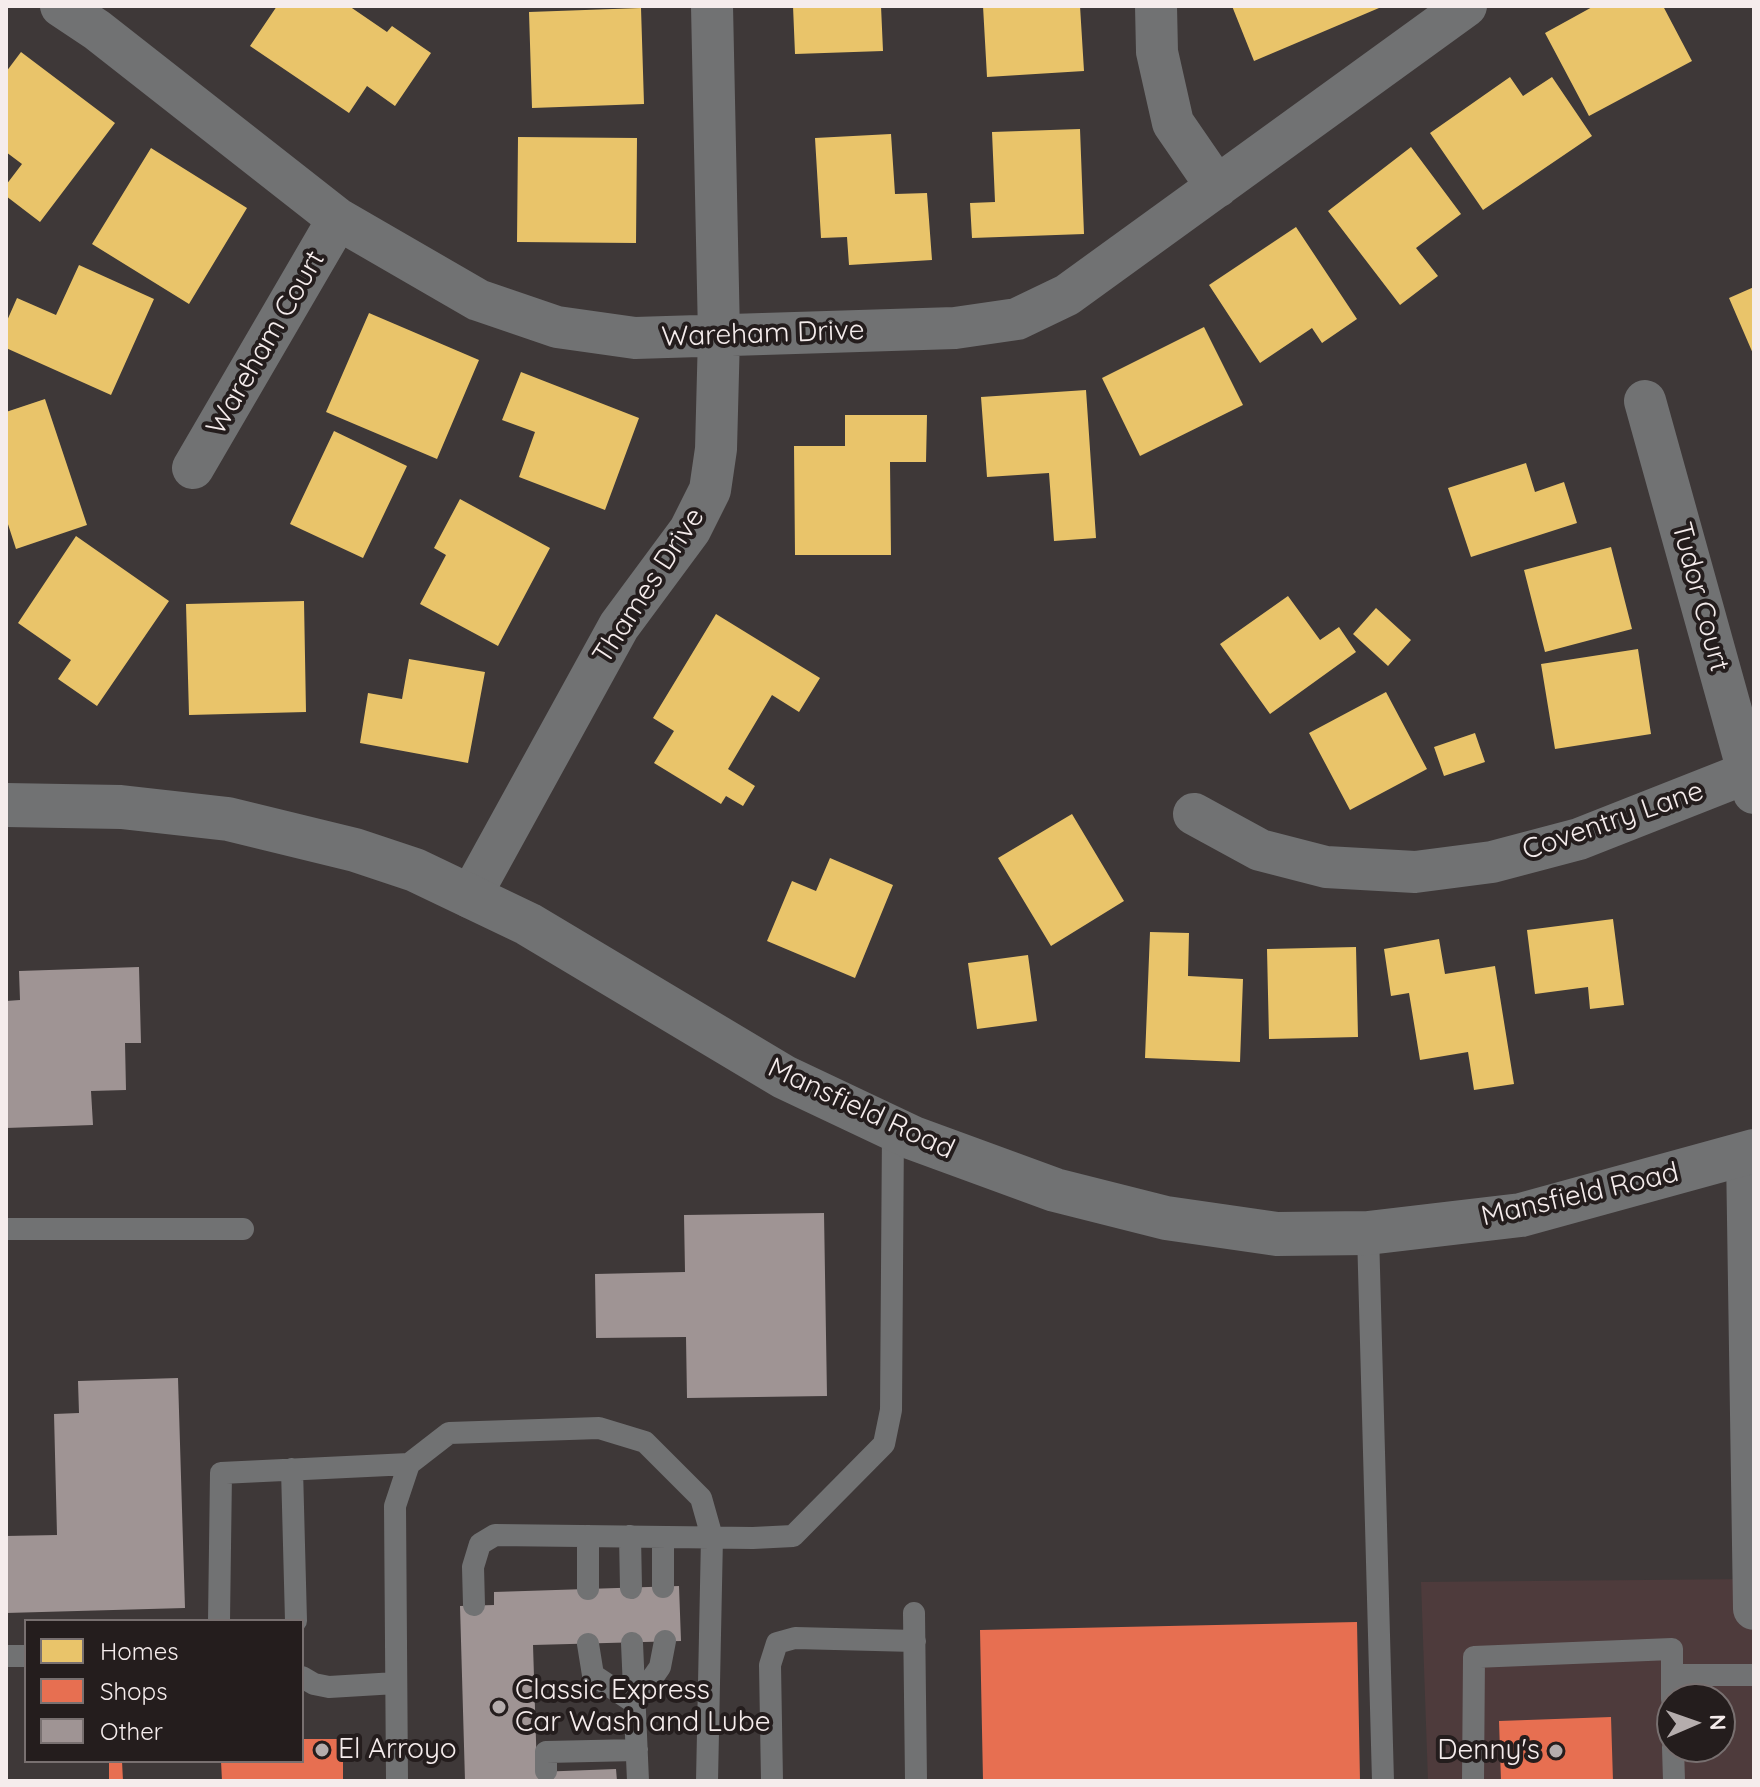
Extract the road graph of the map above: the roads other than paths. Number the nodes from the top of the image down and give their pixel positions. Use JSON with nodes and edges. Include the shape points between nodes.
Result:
{"nodes":[{"id":1,"x":61,"y":6,"type":"edge"},
{"id":2,"x":712,"y":6,"type":"edge"},
{"id":3,"x":1156,"y":6,"type":"edge"},
{"id":4,"x":1466,"y":6,"type":"edge"},
{"id":5,"x":106,"y":18,"type":"edge"},
{"id":6,"x":1217,"y":187,"type":"junction"},
{"id":7,"x":338,"y":219,"type":"junction"},
{"id":8,"x":719,"y":335,"type":"junction"},
{"id":9,"x":1645,"y":401,"type":"dead end"},
{"id":10,"x":193,"y":468,"type":"dead end"},
{"id":11,"x":1752,"y":779,"type":"edge"},
{"id":12,"x":6,"y":805,"type":"edge"},
{"id":13,"x":1194,"y":814,"type":"dead end"},
{"id":14,"x":470,"y":897,"type":"junction"},
{"id":15,"x":893,"y":1128,"type":"junction"},
{"id":16,"x":1750,"y":1153,"type":"edge"},
{"id":17,"x":6,"y":1229,"type":"edge"},
{"id":18,"x":243,"y":1229,"type":"dead end"},
{"id":19,"x":1368,"y":1233,"type":"junction"},
{"id":20,"x":1751,"y":1318,"type":"edge"},
{"id":21,"x":409,"y":1464,"type":"junction"},
{"id":22,"x":292,"y":1469,"type":"junction"},
{"id":23,"x":588,"y":1536,"type":"junction"},
{"id":24,"x":630,"y":1536,"type":"junction"},
{"id":25,"x":663,"y":1537,"type":"junction"},
{"id":26,"x":712,"y":1537,"type":"junction"},
{"id":27,"x":663,"y":1587,"type":"dead end"},
{"id":28,"x":631,"y":1588,"type":"dead end"},
{"id":29,"x":588,"y":1589,"type":"dead end"},
{"id":30,"x":474,"y":1605,"type":"dead end"},
{"id":31,"x":1754,"y":1609,"type":"edge"},
{"id":32,"x":914,"y":1613,"type":"dead end"},
{"id":33,"x":219,"y":1619,"type":"edge"},
{"id":34,"x":296,"y":1619,"type":"edge"},
{"id":35,"x":665,"y":1641,"type":"dead end"},
{"id":36,"x":915,"y":1641,"type":"junction"},
{"id":37,"x":632,"y":1643,"type":"dead end"},
{"id":38,"x":588,"y":1644,"type":"dead end"},
{"id":39,"x":1672,"y":1675,"type":"junction"},
{"id":40,"x":1754,"y":1675,"type":"edge"},
{"id":41,"x":304,"y":1678,"type":"edge"},
{"id":42,"x":396,"y":1683,"type":"junction"},
{"id":43,"x":1672,"y":1683,"type":"edge"},
{"id":44,"x":635,"y":1703,"type":"junction"},
{"id":45,"x":637,"y":1750,"type":"junction"},
{"id":46,"x":559,"y":1765,"type":"dead end"},
{"id":47,"x":397,"y":1781,"type":"edge"},
{"id":48,"x":638,"y":1781,"type":"edge"},
{"id":49,"x":707,"y":1781,"type":"edge"},
{"id":50,"x":772,"y":1781,"type":"edge"},
{"id":51,"x":916,"y":1781,"type":"edge"},
{"id":52,"x":1383,"y":1781,"type":"edge"},
{"id":53,"x":1473,"y":1781,"type":"edge"}],
"edges":[{"from":1,"to":5,"type":"street","name":"Wareham Drive"},
{"from":2,"to":8,"type":"street","name":"Thames Drive"},
{"from":3,"to":6,"type":"street","via":[[1157,52],[1173,123]]},
{"from":4,"to":6,"type":"street","name":"Wareham Drive"},
{"from":5,"to":7,"type":"street","name":"Wareham Drive"},
{"from":6,"to":8,"type":"street","name":"Wareham Drive","via":[[1067,295],[1017,319],[955,328]]},
{"from":7,"to":8,"type":"street","name":"Wareham Drive","via":[[478,300],[557,327],[635,338]]},
{"from":7,"to":10,"type":"street","name":"Wareham Court"},
{"from":8,"to":14,"type":"street","name":"Thames Drive","via":[[710,490],[690,530],[619,626]]},
{"from":9,"to":11,"type":"street","name":"Tudor Court"},
{"from":11,"to":13,"type":"street","name":"Coventry Lane","via":[[1579,839],[1492,862],[1415,872],[1326,867],[1260,850]]},
{"from":12,"to":14,"type":"street","name":"Mansfield Road","via":[[121,807],[228,819],[355,850],[415,870]]},
{"from":14,"to":15,"type":"street","name":"Mansfield Road","via":[[528,924],[784,1077]]},
{"from":15,"to":19,"type":"street","name":"Mansfield Road","via":[[1055,1190],[1166,1218],[1277,1234]]},
{"from":15,"to":26,"type":"lane","via":[[891,1410],[884,1444],[793,1536]]},
{"from":16,"to":19,"type":"street","name":"Mansfield Road","via":[[1521,1215]]},
{"from":16,"to":20,"type":"street"},
{"from":17,"to":18,"type":"lane"},
{"from":19,"to":52,"type":"lane"},
{"from":20,"to":31,"type":"street"},
{"from":21,"to":22,"type":"lane"},
{"from":21,"to":26,"type":"lane","via":[[449,1433],[599,1428],[645,1442],[701,1498]]},
{"from":21,"to":42,"type":"lane","via":[[395,1506]]},
{"from":22,"to":33,"type":"lane","via":[[221,1473]]},
{"from":22,"to":34,"type":"lane"},
{"from":23,"to":24,"type":"lane"},
{"from":23,"to":29,"type":"lane"},
{"from":23,"to":30,"type":"lane","via":[[495,1535],[480,1544],[473,1567]]},
{"from":24,"to":25,"type":"lane"},
{"from":24,"to":28,"type":"lane"},
{"from":25,"to":26,"type":"lane"},
{"from":25,"to":27,"type":"lane"},
{"from":26,"to":49,"type":"lane"},
{"from":32,"to":36,"type":"lane"},
{"from":35,"to":44,"type":"lane","via":[[660,1667]]},
{"from":36,"to":50,"type":"lane","via":[[795,1638],[777,1643],[770,1665]]},
{"from":36,"to":51,"type":"lane"},
{"from":37,"to":44,"type":"lane"},
{"from":38,"to":44,"type":"lane","via":[[593,1675]]},
{"from":39,"to":40,"type":"lane"},
{"from":39,"to":43,"type":"lane"},
{"from":39,"to":53,"type":"lane","via":[[1672,1649],[1474,1657]]},
{"from":41,"to":42,"type":"lane","via":[[329,1687]]},
{"from":42,"to":47,"type":"lane"},
{"from":44,"to":45,"type":"lane"},
{"from":45,"to":46,"type":"lane"},
{"from":45,"to":48,"type":"lane"}]}
